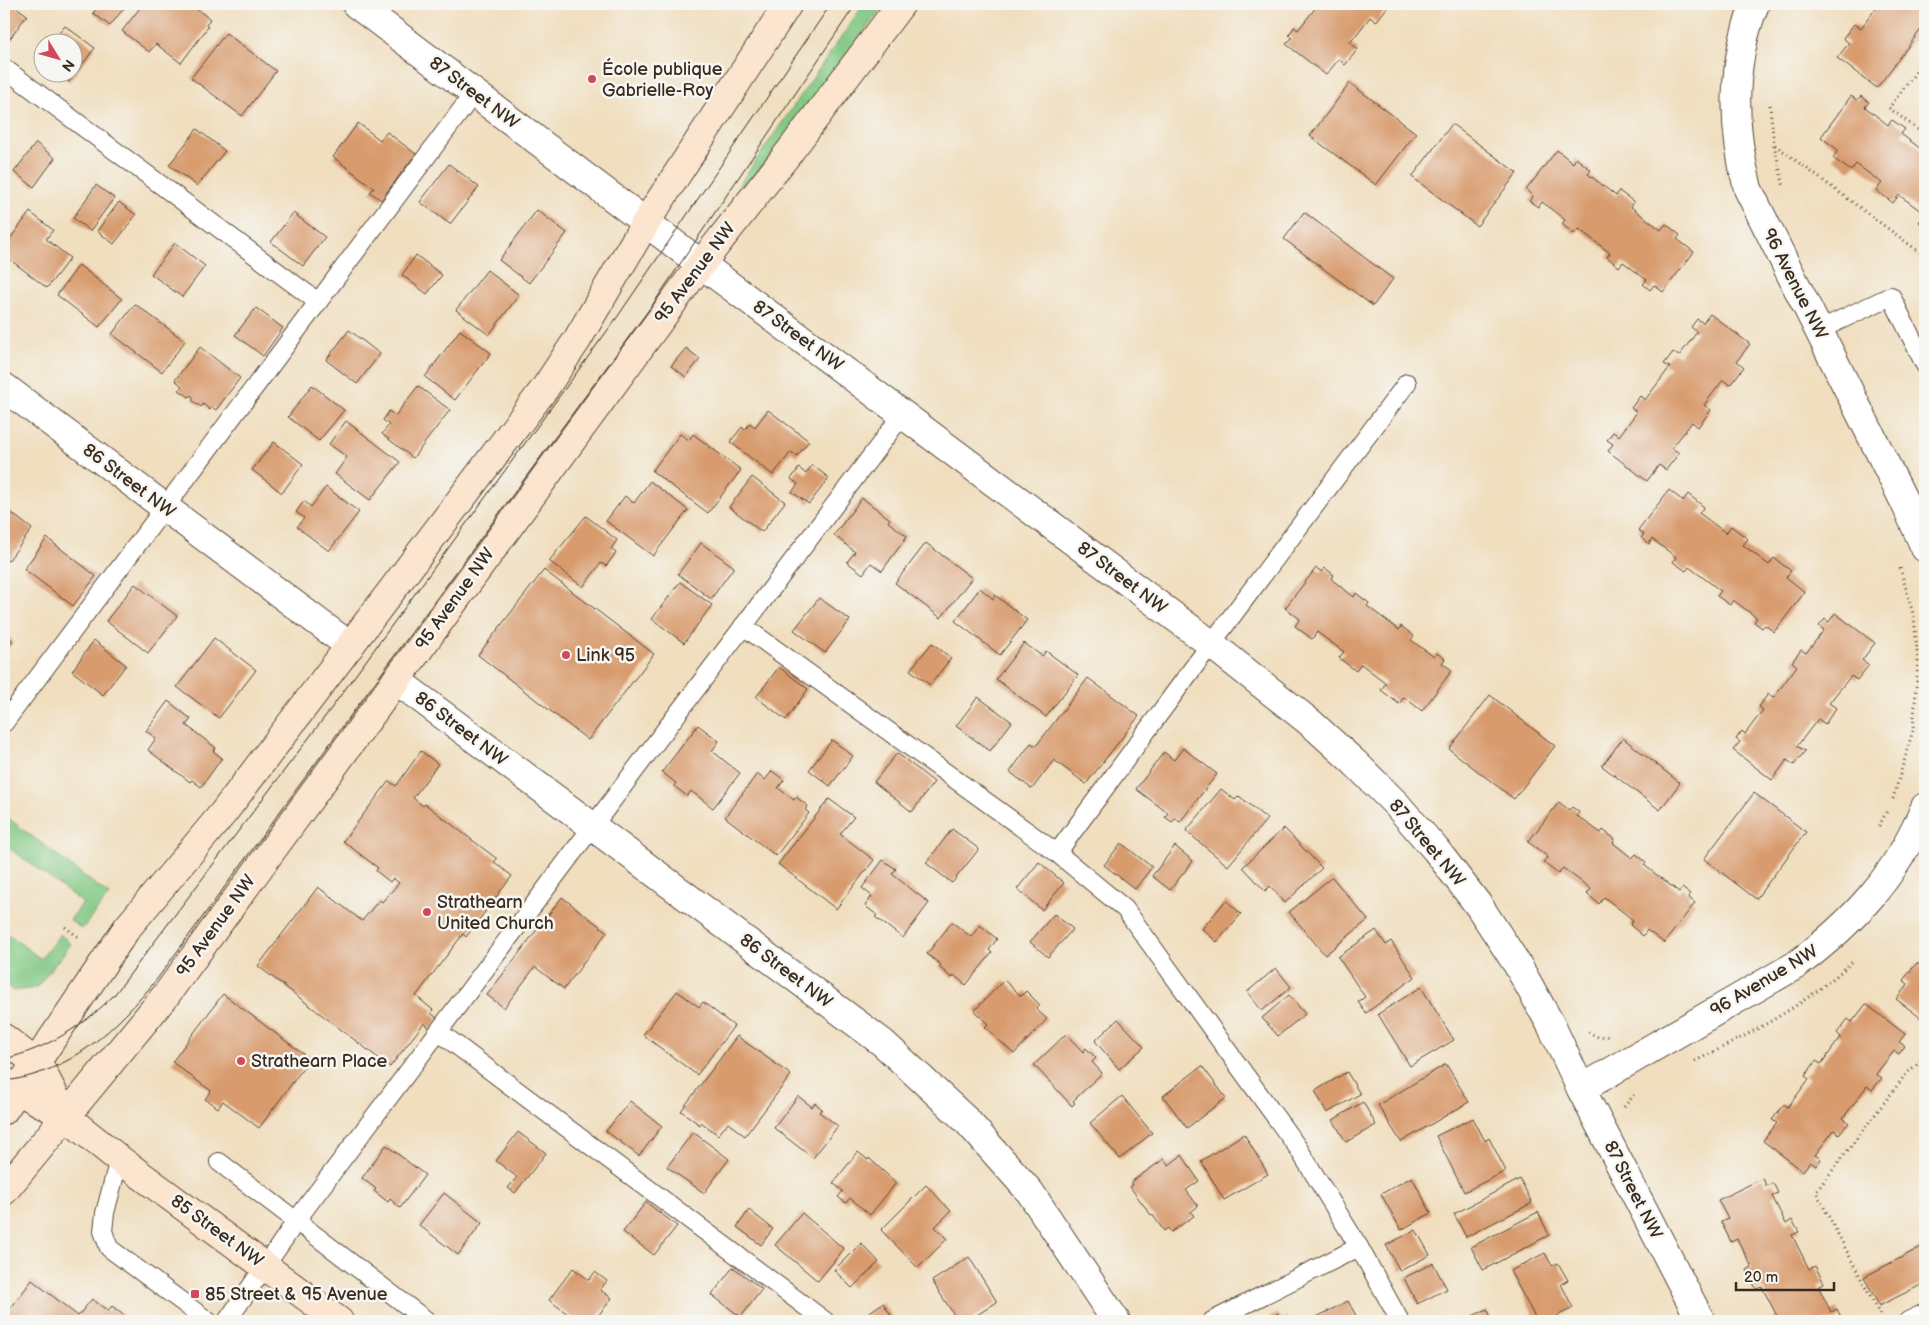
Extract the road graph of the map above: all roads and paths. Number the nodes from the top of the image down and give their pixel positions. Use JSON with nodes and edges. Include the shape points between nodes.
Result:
{"nodes":[{"id":1,"x":356,"y":4,"type":"edge"},
{"id":2,"x":788,"y":4,"type":"edge"},
{"id":3,"x":901,"y":4,"type":"edge"},
{"id":4,"x":1755,"y":4,"type":"edge"},
{"id":5,"x":1925,"y":60,"type":"edge"},
{"id":6,"x":4,"y":68,"type":"edge"},
{"id":7,"x":474,"y":93,"type":"junction"},
{"id":8,"x":1769,"y":97,"type":"dead end"},
{"id":9,"x":1925,"y":135,"type":"edge"},
{"id":10,"x":1774,"y":145,"type":"junction"},
{"id":11,"x":1785,"y":189,"type":"dead end"},
{"id":12,"x":646,"y":222,"type":"junction"},
{"id":13,"x":1925,"y":256,"type":"edge"},
{"id":14,"x":700,"y":264,"type":"junction"},
{"id":15,"x":318,"y":302,"type":"junction"},
{"id":16,"x":1818,"y":330,"type":"junction"},
{"id":17,"x":1925,"y":365,"type":"edge"},
{"id":18,"x":1407,"y":383,"type":"dead end"},
{"id":19,"x":4,"y":387,"type":"edge"},
{"id":20,"x":903,"y":414,"type":"junction"},
{"id":21,"x":164,"y":508,"type":"junction"},
{"id":22,"x":1919,"y":514,"type":"edge"},
{"id":23,"x":1925,"y":548,"type":"edge"},
{"id":24,"x":1899,"y":561,"type":"dead end"},
{"id":25,"x":743,"y":626,"type":"junction"},
{"id":26,"x":1211,"y":644,"type":"junction"},
{"id":27,"x":350,"y":646,"type":"junction"},
{"id":28,"x":396,"y":680,"type":"junction"},
{"id":29,"x":7,"y":712,"type":"edge"},
{"id":30,"x":1925,"y":807,"type":"edge"},
{"id":31,"x":593,"y":827,"type":"junction"},
{"id":32,"x":1876,"y":832,"type":"dead end"},
{"id":33,"x":1057,"y":853,"type":"junction"},
{"id":34,"x":65,"y":927,"type":"dead end"},
{"id":35,"x":80,"y":938,"type":"dead end"},
{"id":36,"x":439,"y":1032,"type":"junction"},
{"id":37,"x":1588,"y":1032,"type":"dead end"},
{"id":38,"x":1612,"y":1036,"type":"dead end"},
{"id":39,"x":4,"y":1038,"type":"edge"},
{"id":40,"x":1925,"y":1057,"type":"edge"},
{"id":41,"x":36,"y":1062,"type":"junction"},
{"id":42,"x":1581,"y":1089,"type":"junction"},
{"id":43,"x":8,"y":1094,"type":"edge"},
{"id":44,"x":65,"y":1116,"type":"junction"},
{"id":45,"x":119,"y":1159,"type":"junction"},
{"id":46,"x":219,"y":1162,"type":"dead end"},
{"id":47,"x":4,"y":1191,"type":"edge"},
{"id":48,"x":296,"y":1222,"type":"junction"},
{"id":49,"x":1359,"y":1247,"type":"junction"},
{"id":50,"x":266,"y":1267,"type":"junction"},
{"id":51,"x":1925,"y":1313,"type":"edge"},
{"id":52,"x":208,"y":1321,"type":"edge"},
{"id":53,"x":227,"y":1321,"type":"edge"},
{"id":54,"x":339,"y":1321,"type":"edge"},
{"id":55,"x":427,"y":1321,"type":"edge"},
{"id":56,"x":825,"y":1321,"type":"edge"},
{"id":57,"x":1116,"y":1321,"type":"edge"},
{"id":58,"x":1212,"y":1321,"type":"edge"},
{"id":59,"x":1400,"y":1321,"type":"edge"},
{"id":60,"x":1701,"y":1321,"type":"edge"},
{"id":61,"x":1883,"y":1321,"type":"edge"},
{"id":62,"x":1908,"y":1321,"type":"edge"}],
"edges":[{"from":1,"to":7,"type":"street","name":"87 Street NW"},
{"from":2,"to":12,"type":"street"},
{"from":3,"to":14,"type":"street","name":"95 Avenue NW","via":[[787,156]]},
{"from":4,"to":16,"type":"street","name":"96 Avenue NW","via":[[1737,76],[1736,106],[1742,166],[1748,189]]},
{"from":5,"to":9,"type":"path","via":[[1889,108]]},
{"from":6,"to":15,"type":"lane"},
{"from":7,"to":12,"type":"street","name":"87 Street NW"},
{"from":7,"to":15,"type":"lane"},
{"from":8,"to":10,"type":"path"},
{"from":10,"to":11,"type":"path"},
{"from":10,"to":13,"type":"path"},
{"from":12,"to":14,"type":"street","name":"87 Street NW"},
{"from":12,"to":27,"type":"street","via":[[545,388]]},
{"from":14,"to":20,"type":"street","name":"87 Street NW"},
{"from":14,"to":28,"type":"street","name":"95 Avenue NW"},
{"from":15,"to":21,"type":"lane"},
{"from":16,"to":17,"type":"lane","via":[[1891,296]]},
{"from":16,"to":22,"type":"street","name":"96 Avenue NW"},
{"from":18,"to":26,"type":"lane"},
{"from":19,"to":21,"type":"street","name":"86 Street NW"},
{"from":20,"to":25,"type":"lane"},
{"from":20,"to":26,"type":"street","name":"87 Street NW"},
{"from":21,"to":27,"type":"street","name":"86 Street NW"},
{"from":21,"to":29,"type":"lane"},
{"from":22,"to":23,"type":"street","name":"96 Avenue NW"},
{"from":24,"to":32,"type":"path","via":[[1914,617],[1918,662],[1912,730],[1893,799]]},
{"from":25,"to":31,"type":"lane"},
{"from":25,"to":33,"type":"lane"},
{"from":26,"to":33,"type":"lane"},
{"from":26,"to":42,"type":"street","name":"87 Street NW","via":[[1312,724],[1356,764],[1436,850],[1479,906],[1517,964]]},
{"from":27,"to":41,"type":"street","via":[[224,812],[127,928]]},
{"from":28,"to":31,"type":"street","name":"86 Street NW"},
{"from":28,"to":44,"type":"street","name":"95 Avenue NW","via":[[166,996]]},
{"from":30,"to":42,"type":"street","name":"96 Avenue NW","via":[[1900,857],[1879,888],[1827,942],[1796,965]]},
{"from":31,"to":36,"type":"lane"},
{"from":31,"to":57,"type":"street","name":"86 Street NW","via":[[883,1043],[967,1121],[1030,1192]]},
{"from":33,"to":49,"type":"lane","via":[[1125,909],[1298,1148]]},
{"from":34,"to":35,"type":"path"},
{"from":36,"to":48,"type":"lane"},
{"from":36,"to":56,"type":"lane"},
{"from":37,"to":38,"type":"path","via":[[1598,1037]]},
{"from":39,"to":41,"type":"street","name":"85 Street NW"},
{"from":40,"to":61,"type":"path","via":[[1906,1074],[1816,1192]]},
{"from":41,"to":43,"type":"street"},
{"from":41,"to":44,"type":"street","name":"85 Street NW"},
{"from":42,"to":60,"type":"street","name":"87 Street NW"},
{"from":43,"to":44,"type":"street","name":"85 Street NW"},
{"from":44,"to":45,"type":"street","name":"85 Street NW"},
{"from":44,"to":47,"type":"street","name":"95 Avenue NW"},
{"from":45,"to":50,"type":"street","name":"85 Street NW"},
{"from":45,"to":52,"type":"lane","via":[[105,1213],[103,1231],[109,1248]]},
{"from":46,"to":48,"type":"lane"},
{"from":48,"to":50,"type":"lane"},
{"from":48,"to":55,"type":"lane"},
{"from":49,"to":58,"type":"lane"},
{"from":49,"to":59,"type":"lane"},
{"from":50,"to":53,"type":"lane"},
{"from":50,"to":54,"type":"street","name":"85 Street NW"},
{"from":51,"to":62,"type":"lane"}]}
